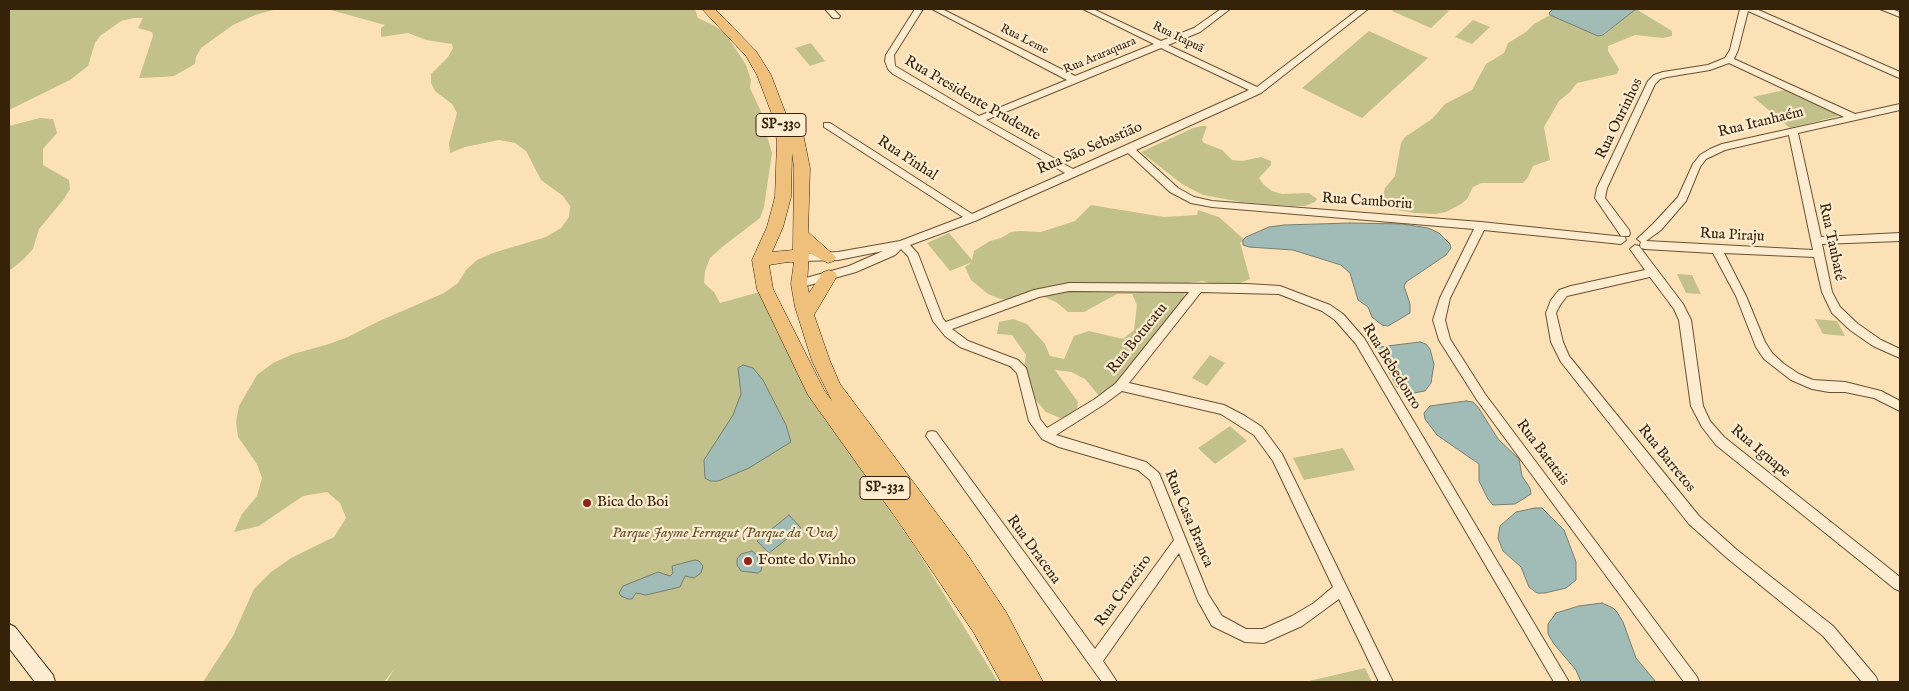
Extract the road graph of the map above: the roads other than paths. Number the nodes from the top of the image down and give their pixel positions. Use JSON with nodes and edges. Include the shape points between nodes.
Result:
{"nodes":[{"id":1,"x":708,"y":9,"type":"edge"},
{"id":2,"x":720,"y":9,"type":"edge"},
{"id":3,"x":829,"y":9,"type":"edge"},
{"id":4,"x":919,"y":9,"type":"edge"},
{"id":5,"x":936,"y":9,"type":"edge"},
{"id":6,"x":1087,"y":9,"type":"edge"},
{"id":7,"x":1226,"y":9,"type":"edge"},
{"id":8,"x":1364,"y":9,"type":"edge"},
{"id":9,"x":1744,"y":9,"type":"edge"},
{"id":10,"x":1750,"y":9,"type":"edge"},
{"id":11,"x":1884,"y":9,"type":"edge"},
{"id":12,"x":1900,"y":15,"type":"edge"},
{"id":13,"x":836,"y":16,"type":"dead end"},
{"id":14,"x":1161,"y":44,"type":"junction"},
{"id":15,"x":1729,"y":60,"type":"junction"},
{"id":16,"x":1900,"y":75,"type":"edge"},
{"id":17,"x":1075,"y":80,"type":"junction"},
{"id":18,"x":1258,"y":91,"type":"junction"},
{"id":19,"x":1900,"y":106,"type":"edge"},
{"id":20,"x":1854,"y":117,"type":"junction"},
{"id":21,"x":979,"y":119,"type":"junction"},
{"id":22,"x":827,"y":125,"type":"dead end"},
{"id":23,"x":1793,"y":131,"type":"junction"},
{"id":24,"x":1129,"y":149,"type":"junction"},
{"id":25,"x":1072,"y":172,"type":"junction"},
{"id":26,"x":971,"y":218,"type":"junction"},
{"id":27,"x":1481,"y":226,"type":"junction"},
{"id":28,"x":800,"y":233,"type":"junction"},
{"id":29,"x":1623,"y":237,"type":"junction"},
{"id":30,"x":1900,"y":237,"type":"edge"},
{"id":31,"x":1816,"y":241,"type":"junction"},
{"id":32,"x":900,"y":245,"type":"junction"},
{"id":33,"x":1641,"y":245,"type":"junction"},
{"id":34,"x":1717,"y":250,"type":"junction"},
{"id":35,"x":1818,"y":253,"type":"junction"},
{"id":36,"x":802,"y":257,"type":"junction"},
{"id":37,"x":824,"y":257,"type":"junction"},
{"id":38,"x":760,"y":260,"type":"junction"},
{"id":39,"x":1654,"y":272,"type":"junction"},
{"id":40,"x":826,"y":277,"type":"junction"},
{"id":41,"x":799,"y":284,"type":"junction"},
{"id":42,"x":1198,"y":288,"type":"junction"},
{"id":43,"x":765,"y":289,"type":"junction"},
{"id":44,"x":806,"y":314,"type":"junction"},
{"id":45,"x":944,"y":327,"type":"junction"},
{"id":46,"x":1900,"y":354,"type":"edge"},
{"id":47,"x":1120,"y":386,"type":"junction"},
{"id":48,"x":1900,"y":406,"type":"edge"},
{"id":49,"x":1046,"y":434,"type":"junction"},
{"id":50,"x":932,"y":436,"type":"dead end"},
{"id":51,"x":1181,"y":540,"type":"junction"},
{"id":52,"x":1900,"y":585,"type":"edge"},
{"id":53,"x":1340,"y":590,"type":"junction"},
{"id":54,"x":9,"y":633,"type":"edge"},
{"id":55,"x":1094,"y":662,"type":"junction"},
{"id":56,"x":46,"y":682,"type":"edge"},
{"id":57,"x":1013,"y":682,"type":"edge"},
{"id":58,"x":1032,"y":682,"type":"edge"},
{"id":59,"x":1110,"y":682,"type":"edge"},
{"id":60,"x":1386,"y":682,"type":"edge"},
{"id":61,"x":1562,"y":682,"type":"edge"},
{"id":62,"x":1692,"y":682,"type":"edge"},
{"id":63,"x":1871,"y":682,"type":"edge"}],
"edges":[{"from":1,"to":38,"type":"main road","number":"SP-330","via":[[751,54],[764,75],[780,117],[784,142],[783,197]]},
{"from":2,"to":28,"type":"main road","number":"SP-330","via":[[765,58],[792,115],[802,168]]},
{"from":3,"to":13,"type":"street"},
{"from":4,"to":21,"type":"street","name":"Rua Presidente Prudente","via":[[890,55],[891,67]]},
{"from":5,"to":17,"type":"street","name":"Rua Leme"},
{"from":6,"to":14,"type":"street","name":"Rua Itapuã"},
{"from":7,"to":14,"type":"street","name":"Rua Araraquara","via":[[1197,30]]},
{"from":8,"to":18,"type":"street","name":"Rua São Sebastião"},
{"from":9,"to":15,"type":"street"},
{"from":10,"to":16,"type":"street"},
{"from":11,"to":12,"type":"street"},
{"from":14,"to":17,"type":"street","name":"Rua Araraquara"},
{"from":14,"to":18,"type":"street","name":"Rua Itapuã"},
{"from":15,"to":20,"type":"street"},
{"from":15,"to":29,"type":"street","name":"Rua Ourinhos","via":[[1710,67],[1666,74],[1651,83],[1600,198]]},
{"from":17,"to":21,"type":"street","name":"Rua Araraquara"},
{"from":18,"to":24,"type":"street","name":"Rua São Sebastião"},
{"from":19,"to":20,"type":"street","name":"Rua Itanhaém"},
{"from":20,"to":23,"type":"street","name":"Rua Itanhaém"},
{"from":21,"to":25,"type":"street","name":"Rua Presidente Prudente"},
{"from":22,"to":26,"type":"street","name":"Rua Pinhal"},
{"from":23,"to":31,"type":"street","name":"Rua Taubaté"},
{"from":23,"to":33,"type":"street","name":"Rua Itanhaém","via":[[1722,148],[1703,157],[1689,179],[1682,199]]},
{"from":24,"to":25,"type":"street","name":"Rua São Sebastião"},
{"from":24,"to":27,"type":"street","name":"Rua Camboriu","via":[[1174,190],[1191,200]]},
{"from":25,"to":26,"type":"street","name":"Rua São Sebastião"},
{"from":26,"to":32,"type":"street","name":"Rua São Sebastião"},
{"from":27,"to":29,"type":"street","name":"Rua Camboriu"},
{"from":27,"to":62,"type":"street","name":"Rua Batatais","via":[[1445,298],[1439,320],[1440,330],[1480,397]]},
{"from":28,"to":36,"type":"main road","number":"SP-330"},
{"from":28,"to":37,"type":"main road"},
{"from":29,"to":33,"type":"street","name":"Rua Piraju","via":[[1634,234]]},
{"from":30,"to":31,"type":"street"},
{"from":31,"to":35,"type":"street","name":"Rua Taubaté"},
{"from":32,"to":37,"type":"street","name":"Rua São Sebastião"},
{"from":32,"to":40,"type":"street","via":[[882,256]]},
{"from":32,"to":45,"type":"street","via":[[913,254],[934,310]]},
{"from":33,"to":34,"type":"street","name":"Rua Piraju"},
{"from":33,"to":39,"type":"street","name":"Rua Iguape"},
{"from":34,"to":35,"type":"street","name":"Rua Piraju"},
{"from":34,"to":48,"type":"street","via":[[1741,296],[1760,344],[1780,367],[1812,384],[1877,394]]},
{"from":35,"to":46,"type":"street","name":"Rua Taubaté","via":[[1827,292],[1836,310],[1877,344]]},
{"from":36,"to":37,"type":"street","name":"Rua São Sebastião"},
{"from":36,"to":38,"type":"main road"},
{"from":36,"to":41,"type":"main road"},
{"from":37,"to":40,"type":"street"},
{"from":38,"to":43,"type":"main road"},
{"from":39,"to":52,"type":"street","name":"Rua Iguape","via":[[1685,320],[1697,406],[1706,424],[1720,441]]},
{"from":39,"to":63,"type":"street","name":"Rua Barretos","via":[[1575,289],[1554,303],[1551,313],[1557,342],[1565,359],[1694,520],[1828,631]]},
{"from":40,"to":41,"type":"street"},
{"from":40,"to":44,"type":"main road"},
{"from":41,"to":43,"type":"main road","via":[[786,290]]},
{"from":41,"to":44,"type":"main road","number":"SP-332"},
{"from":42,"to":45,"type":"street","name":"Rua Bebedouro","via":[[1069,287],[1038,293]]},
{"from":42,"to":47,"type":"street","name":"Rua Botucatu"},
{"from":42,"to":61,"type":"street","name":"Rua Bebedouro","via":[[1280,290],[1310,300],[1339,317],[1360,341]]},
{"from":43,"to":57,"type":"main road","number":"SP-332","via":[[817,395],[976,618]]},
{"from":44,"to":58,"type":"main road","number":"SP-332","via":[[833,388],[960,561],[999,620]]},
{"from":45,"to":49,"type":"street","via":[[964,344],[1019,367],[1035,422]]},
{"from":47,"to":49,"type":"street","name":"Rua Botucatu"},
{"from":47,"to":53,"type":"street","via":[[1224,410],[1258,431],[1273,449]]},
{"from":49,"to":51,"type":"street","name":"Rua Casa Branca","via":[[1059,442],[1148,470],[1155,476]]},
{"from":50,"to":55,"type":"street","name":"Rua Dracena"},
{"from":51,"to":53,"type":"street","name":"Rua Casa Branca","via":[[1203,597],[1217,621],[1245,635],[1264,636],[1278,631],[1319,607]]},
{"from":51,"to":55,"type":"street","name":"Rua Cruzeiro"},
{"from":53,"to":60,"type":"street"},
{"from":54,"to":56,"type":"main road"},
{"from":55,"to":59,"type":"street","name":"Rua Dracena"}]}
